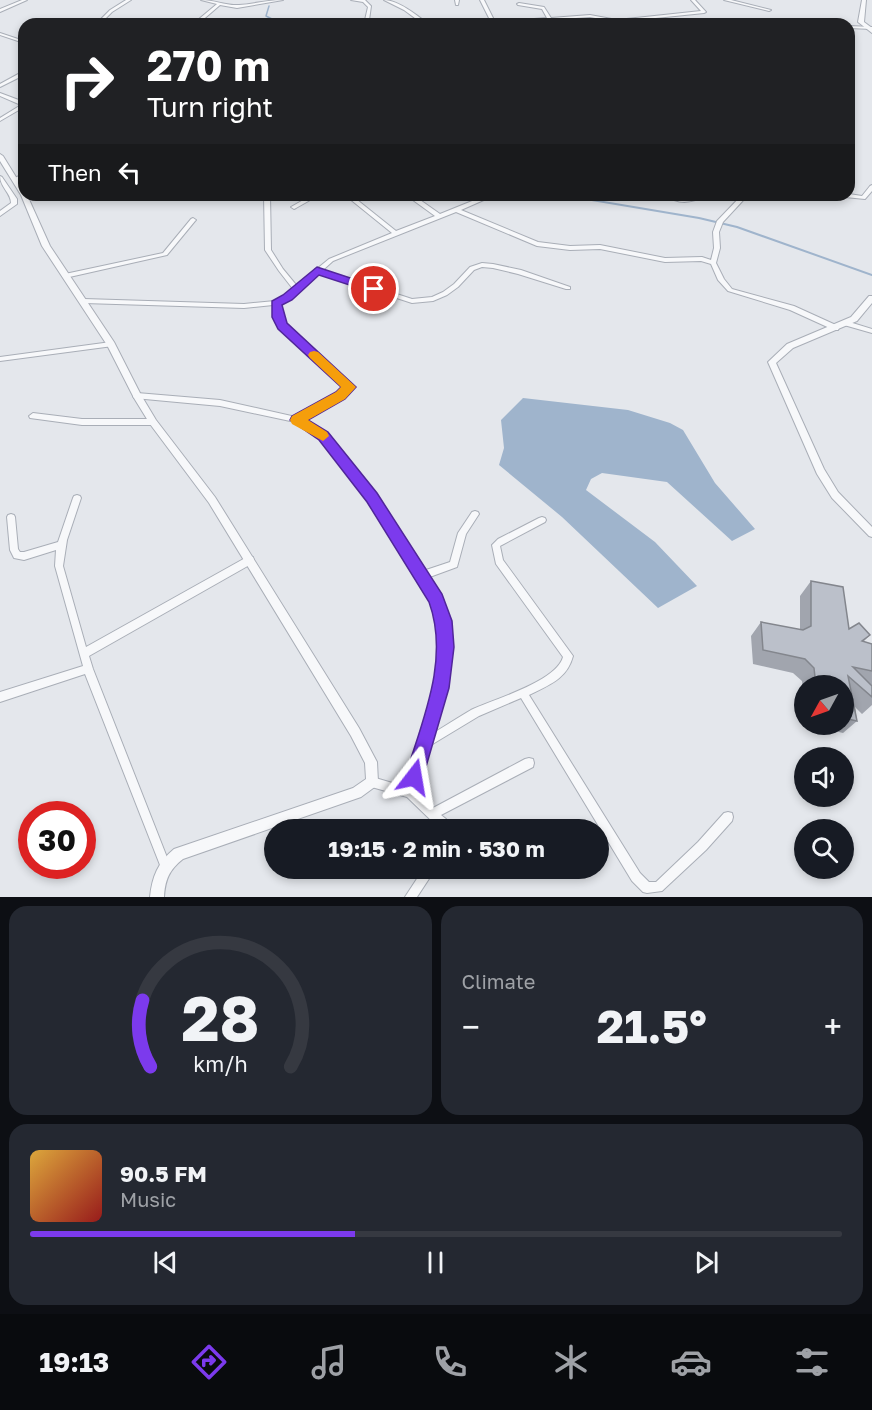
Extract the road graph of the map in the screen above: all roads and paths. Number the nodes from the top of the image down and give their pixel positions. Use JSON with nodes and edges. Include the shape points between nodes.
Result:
{"nodes":[{"id":1,"x":25,"y":0,"type":"edge"},
{"id":2,"x":129,"y":0,"type":"edge"},
{"id":3,"x":202,"y":0,"type":"edge"},
{"id":4,"x":281,"y":0,"type":"edge"},
{"id":5,"x":353,"y":0,"type":"edge"},
{"id":6,"x":386,"y":0,"type":"edge"},
{"id":7,"x":482,"y":0,"type":"edge"},
{"id":8,"x":693,"y":0,"type":"edge"},
{"id":9,"x":726,"y":0,"type":"edge"},
{"id":10,"x":864,"y":0,"type":"edge"},
{"id":11,"x":219,"y":4,"type":"junction"},
{"id":12,"x":519,"y":4,"type":"dead end"},
{"id":13,"x":769,"y":10,"type":"dead end"},
{"id":14,"x":0,"y":11,"type":"edge"},
{"id":15,"x":103,"y":18,"type":"edge"},
{"id":16,"x":202,"y":18,"type":"edge"},
{"id":17,"x":367,"y":18,"type":"edge"},
{"id":18,"x":418,"y":18,"type":"edge"},
{"id":19,"x":491,"y":18,"type":"edge"},
{"id":20,"x":549,"y":18,"type":"edge"},
{"id":21,"x":565,"y":18,"type":"edge"},
{"id":22,"x":602,"y":18,"type":"edge"},
{"id":23,"x":639,"y":18,"type":"edge"},
{"id":24,"x":855,"y":27,"type":"edge"},
{"id":25,"x":864,"y":27,"type":"junction"},
{"id":26,"x":872,"y":29,"type":"edge"},
{"id":27,"x":0,"y":34,"type":"edge"},
{"id":28,"x":18,"y":40,"type":"edge"},
{"id":29,"x":18,"y":76,"type":"edge"},
{"id":30,"x":0,"y":87,"type":"edge"},
{"id":31,"x":0,"y":94,"type":"edge"},
{"id":32,"x":18,"y":103,"type":"edge"},
{"id":33,"x":18,"y":110,"type":"edge"},
{"id":34,"x":0,"y":120,"type":"edge"},
{"id":35,"x":0,"y":156,"type":"edge"},
{"id":36,"x":0,"y":178,"type":"edge"},
{"id":37,"x":18,"y":178,"type":"edge"},
{"id":38,"x":15,"y":179,"type":"junction"},
{"id":39,"x":18,"y":184,"type":"edge"},
{"id":40,"x":872,"y":187,"type":"edge"},
{"id":41,"x":855,"y":197,"type":"edge"},
{"id":42,"x":27,"y":201,"type":"edge"},
{"id":43,"x":267,"y":201,"type":"edge"},
{"id":44,"x":305,"y":201,"type":"edge"},
{"id":45,"x":355,"y":201,"type":"edge"},
{"id":46,"x":418,"y":201,"type":"edge"},
{"id":47,"x":478,"y":201,"type":"edge"},
{"id":48,"x":739,"y":201,"type":"edge"},
{"id":49,"x":294,"y":207,"type":"dead end"},
{"id":50,"x":455,"y":209,"type":"junction"},
{"id":51,"x":0,"y":214,"type":"edge"},
{"id":52,"x":439,"y":216,"type":"junction"},
{"id":53,"x":193,"y":220,"type":"dead end"},
{"id":54,"x":396,"y":234,"type":"junction"},
{"id":55,"x":713,"y":263,"type":"junction"},
{"id":56,"x":317,"y":270,"type":"junction"},
{"id":57,"x":65,"y":276,"type":"junction"},
{"id":58,"x":296,"y":288,"type":"junction"},
{"id":59,"x":568,"y":288,"type":"dead end"},
{"id":60,"x":872,"y":298,"type":"edge"},
{"id":61,"x":84,"y":301,"type":"junction"},
{"id":62,"x":276,"y":303,"type":"junction"},
{"id":63,"x":846,"y":323,"type":"junction"},
{"id":64,"x":836,"y":328,"type":"junction"},
{"id":65,"x":872,"y":331,"type":"edge"},
{"id":66,"x":111,"y":344,"type":"junction"},
{"id":67,"x":0,"y":359,"type":"edge"},
{"id":68,"x":137,"y":396,"type":"junction"},
{"id":69,"x":33,"y":416,"type":"dead end"},
{"id":70,"x":297,"y":420,"type":"junction"},
{"id":71,"x":153,"y":422,"type":"junction"},
{"id":72,"x":77,"y":498,"type":"dead end"},
{"id":73,"x":476,"y":514,"type":"dead end"},
{"id":74,"x":11,"y":517,"type":"dead end"},
{"id":75,"x":542,"y":520,"type":"dead end"},
{"id":76,"x":872,"y":533,"type":"edge"},
{"id":77,"x":61,"y":546,"type":"junction"},
{"id":78,"x":249,"y":560,"type":"junction"},
{"id":79,"x":421,"y":576,"type":"junction"},
{"id":80,"x":85,"y":653,"type":"junction"},
{"id":81,"x":88,"y":669,"type":"junction"},
{"id":82,"x":524,"y":693,"type":"junction"},
{"id":83,"x":0,"y":697,"type":"edge"},
{"id":84,"x":422,"y":745,"type":"junction"},
{"id":85,"x":529,"y":763,"type":"dead end"},
{"id":86,"x":372,"y":783,"type":"junction"},
{"id":87,"x":410,"y":793,"type":"junction"},
{"id":88,"x":432,"y":814,"type":"junction"},
{"id":89,"x":728,"y":817,"type":"dead end"},
{"id":90,"x":438,"y":819,"type":"edge"},
{"id":91,"x":165,"y":865,"type":"junction"},
{"id":92,"x":423,"y":879,"type":"edge"},
{"id":93,"x":157,"y":897,"type":"edge"},
{"id":94,"x":410,"y":897,"type":"edge"}],
"edges":[{"from":1,"to":14,"type":"street"},
{"from":2,"to":15,"type":"street"},
{"from":3,"to":11,"type":"street"},
{"from":4,"to":11,"type":"street","via":[[237,7]]},
{"from":5,"to":17,"type":"street","via":[[370,7]]},
{"from":6,"to":18,"type":"street"},
{"from":7,"to":19,"type":"street"},
{"from":8,"to":23,"type":"street","via":[[704,12]]},
{"from":9,"to":13,"type":"street"},
{"from":10,"to":25,"type":"street"},
{"from":11,"to":16,"type":"street"},
{"from":12,"to":20,"type":"street","via":[[543,8]]},
{"from":21,"to":22,"type":"street"},
{"from":24,"to":25,"type":"street"},
{"from":25,"to":26,"type":"street"},
{"from":27,"to":28,"type":"street"},
{"from":29,"to":30,"type":"street"},
{"from":31,"to":32,"type":"street"},
{"from":33,"to":34,"type":"street"},
{"from":35,"to":38,"type":"street"},
{"from":36,"to":51,"type":"street","via":[[14,204]]},
{"from":37,"to":38,"type":"street"},
{"from":38,"to":39,"type":"street"},
{"from":40,"to":41,"type":"street","via":[[863,198]]},
{"from":42,"to":57,"type":"street","via":[[46,246]]},
{"from":43,"to":58,"type":"street","via":[[268,250]]},
{"from":44,"to":49,"type":"street"},
{"from":45,"to":54,"type":"street"},
{"from":46,"to":52,"type":"street"},
{"from":47,"to":50,"type":"street"},
{"from":48,"to":55,"type":"street","via":[[719,223]]},
{"from":50,"to":52,"type":"street"},
{"from":50,"to":55,"type":"street","via":[[544,246],[600,247],[665,260],[702,259]]},
{"from":52,"to":54,"type":"street"},
{"from":53,"to":57,"type":"street","via":[[165,254]]},
{"from":54,"to":56,"type":"street","via":[[331,260]]},
{"from":55,"to":64,"type":"street","via":[[730,290],[792,308]]},
{"from":56,"to":58,"type":"street"},
{"from":56,"to":59,"type":"street","via":[[412,301],[446,294],[470,270],[483,265]]},
{"from":57,"to":61,"type":"street"},
{"from":58,"to":62,"type":"street"},
{"from":60,"to":63,"type":"street"},
{"from":61,"to":62,"type":"street","via":[[244,306]]},
{"from":61,"to":66,"type":"street"},
{"from":62,"to":70,"type":"street","via":[[282,326],[349,387]]},
{"from":63,"to":64,"type":"street"},
{"from":63,"to":65,"type":"street"},
{"from":64,"to":76,"type":"street","via":[[782,351],[772,362],[772,368],[820,471],[835,495]]},
{"from":66,"to":67,"type":"street"},
{"from":66,"to":68,"type":"street"},
{"from":68,"to":70,"type":"street","via":[[220,404]]},
{"from":68,"to":71,"type":"street"},
{"from":69,"to":71,"type":"street","via":[[82,422]]},
{"from":70,"to":79,"type":"street","via":[[336,449]]},
{"from":71,"to":78,"type":"street","via":[[212,500]]},
{"from":72,"to":77,"type":"street"},
{"from":73,"to":79,"type":"street","via":[[462,533],[454,564]]},
{"from":74,"to":77,"type":"street","via":[[17,555]]},
{"from":75,"to":82,"type":"street","via":[[496,545],[499,561],[568,656],[562,672]]},
{"from":77,"to":80,"type":"street","via":[[60,566]]},
{"from":78,"to":80,"type":"street"},
{"from":78,"to":86,"type":"street","via":[[356,732],[371,762]]},
{"from":79,"to":84,"type":"street","via":[[444,621],[446,647],[441,688]]},
{"from":80,"to":81,"type":"street"},
{"from":81,"to":83,"type":"street"},
{"from":81,"to":91,"type":"street"},
{"from":82,"to":84,"type":"street","via":[[476,713]]},
{"from":82,"to":89,"type":"street","via":[[636,877],[647,888],[658,887]]},
{"from":84,"to":87,"type":"street"},
{"from":85,"to":88,"type":"street"},
{"from":86,"to":87,"type":"street"},
{"from":86,"to":91,"type":"street","via":[[357,794],[196,847]]},
{"from":87,"to":88,"type":"street"},
{"from":88,"to":90,"type":"street"},
{"from":91,"to":93,"type":"street","via":[[158,879]]},
{"from":92,"to":94,"type":"street"}]}
